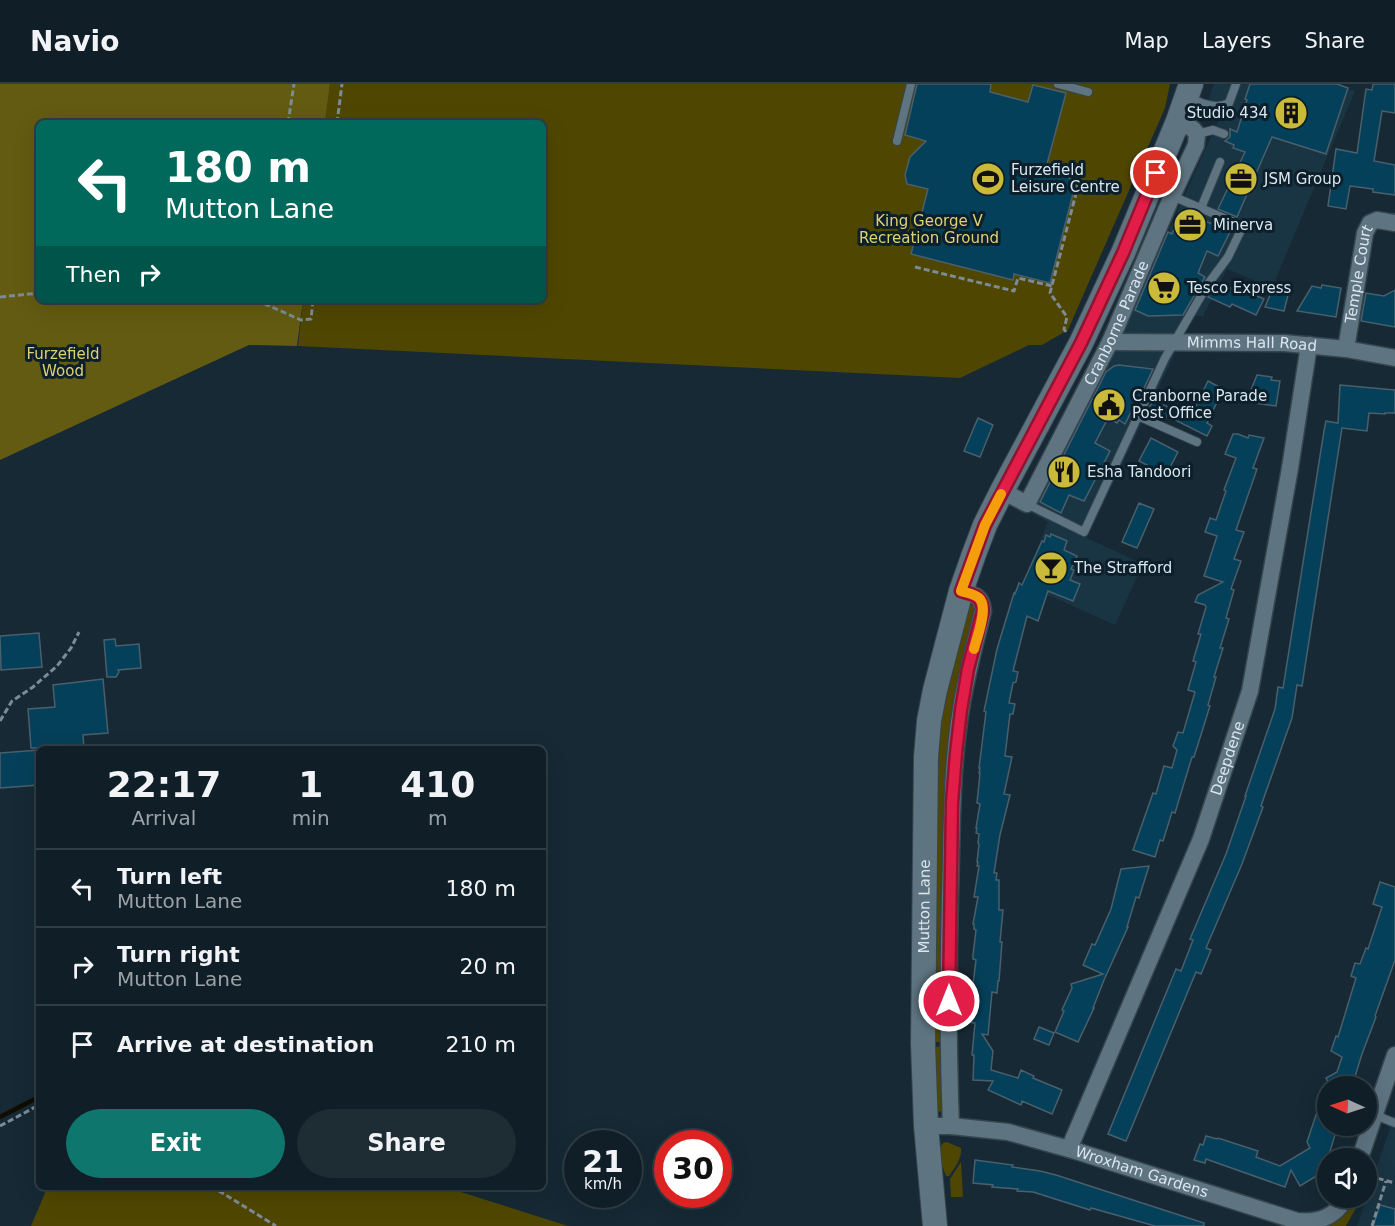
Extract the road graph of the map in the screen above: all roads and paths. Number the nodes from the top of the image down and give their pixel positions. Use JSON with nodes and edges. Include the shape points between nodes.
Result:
{"nodes":[{"id":1,"x":294,"y":84,"type":"edge"},
{"id":2,"x":342,"y":84,"type":"edge"},
{"id":3,"x":911,"y":84,"type":"edge"},
{"id":4,"x":1058,"y":84,"type":"edge"},
{"id":5,"x":1236,"y":84,"type":"edge"},
{"id":6,"x":1188,"y":90,"type":"edge"},
{"id":7,"x":1088,"y":92,"type":"dead end"},
{"id":8,"x":288,"y":120,"type":"edge"},
{"id":9,"x":337,"y":120,"type":"edge"},
{"id":10,"x":1187,"y":128,"type":"junction"},
{"id":11,"x":1224,"y":134,"type":"dead end"},
{"id":12,"x":897,"y":141,"type":"dead end"},
{"id":13,"x":1220,"y":162,"type":"dead end"},
{"id":14,"x":1081,"y":170,"type":"dead end"},
{"id":15,"x":1172,"y":196,"type":"junction"},
{"id":16,"x":1201,"y":208,"type":"junction"},
{"id":17,"x":1395,"y":223,"type":"edge"},
{"id":18,"x":915,"y":267,"type":"dead end"},
{"id":19,"x":1052,"y":286,"type":"junction"},
{"id":20,"x":36,"y":293,"type":"edge"},
{"id":21,"x":0,"y":297,"type":"edge"},
{"id":22,"x":263,"y":303,"type":"edge"},
{"id":23,"x":313,"y":303,"type":"edge"},
{"id":24,"x":1071,"y":338,"type":"dead end"},
{"id":25,"x":1110,"y":342,"type":"junction"},
{"id":26,"x":1175,"y":342,"type":"junction"},
{"id":27,"x":1309,"y":345,"type":"junction"},
{"id":28,"x":1346,"y":350,"type":"junction"},
{"id":29,"x":1395,"y":358,"type":"edge"},
{"id":30,"x":1138,"y":416,"type":"junction"},
{"id":31,"x":1197,"y":442,"type":"dead end"},
{"id":32,"x":1002,"y":491,"type":"junction"},
{"id":33,"x":1027,"y":504,"type":"junction"},
{"id":34,"x":961,"y":591,"type":"junction"},
{"id":35,"x":79,"y":632,"type":"dead end"},
{"id":36,"x":0,"y":721,"type":"edge"},
{"id":37,"x":1395,"y":1055,"type":"edge"},
{"id":38,"x":36,"y":1107,"type":"edge"},
{"id":39,"x":1377,"y":1109,"type":"edge"},
{"id":40,"x":1377,"y":1116,"type":"edge"},
{"id":41,"x":1395,"y":1123,"type":"edge"},
{"id":42,"x":0,"y":1126,"type":"edge"},
{"id":43,"x":926,"y":1126,"type":"junction"},
{"id":44,"x":951,"y":1126,"type":"junction"},
{"id":45,"x":1069,"y":1149,"type":"junction"},
{"id":46,"x":1377,"y":1178,"type":"edge"},
{"id":47,"x":1386,"y":1180,"type":"junction"},
{"id":48,"x":1395,"y":1183,"type":"edge"},
{"id":49,"x":218,"y":1190,"type":"edge"},
{"id":50,"x":1340,"y":1208,"type":"edge"},
{"id":51,"x":276,"y":1226,"type":"edge"},
{"id":52,"x":935,"y":1226,"type":"edge"},
{"id":53,"x":1372,"y":1226,"type":"edge"}],
"edges":[{"from":1,"to":8,"type":"path"},
{"from":2,"to":9,"type":"path"},
{"from":3,"to":12,"type":"lane"},
{"from":4,"to":7,"type":"lane"},
{"from":5,"to":6,"type":"lane","via":[[1229,103],[1221,107],[1207,104]]},
{"from":6,"to":10,"type":"main road","name":"Mutton Lane"},
{"from":10,"to":11,"type":"lane"},
{"from":10,"to":15,"type":"street","name":"Cranborne Parade","via":[[1196,145]]},
{"from":10,"to":32,"type":"main road","name":"Mutton Lane"},
{"from":13,"to":16,"type":"lane"},
{"from":14,"to":19,"type":"path"},
{"from":15,"to":16,"type":"lane"},
{"from":15,"to":25,"type":"street","name":"Cranborne Parade"},
{"from":16,"to":26,"type":"lane","via":[[1243,226]]},
{"from":17,"to":28,"type":"street","name":"Temple Court","via":[[1377,220],[1370,223],[1365,233]]},
{"from":18,"to":19,"type":"path","via":[[1014,291],[1018,278]]},
{"from":19,"to":24,"type":"path","via":[[1050,293],[1067,317],[1064,329]]},
{"from":20,"to":21,"type":"path"},
{"from":22,"to":23,"type":"path","via":[[301,320],[311,319]]},
{"from":25,"to":26,"type":"street","name":"Mimms Hall Road"},
{"from":25,"to":33,"type":"street","name":"Cranborne Parade"},
{"from":26,"to":27,"type":"street","name":"Mimms Hall Road"},
{"from":26,"to":30,"type":"lane"},
{"from":27,"to":28,"type":"street","name":"Mimms Hall Road"},
{"from":27,"to":45,"type":"street","name":"Deepdene","via":[[1250,691],[1201,839]]},
{"from":28,"to":29,"type":"street","name":"Mimms Hall Road"},
{"from":30,"to":31,"type":"lane"},
{"from":30,"to":33,"type":"lane","via":[[1084,532]]},
{"from":32,"to":33,"type":"street"},
{"from":32,"to":34,"type":"main road","name":"Mutton Lane"},
{"from":34,"to":43,"type":"main road","name":"Mutton Lane","via":[[935,690],[926,757],[923,1044]]},
{"from":34,"to":44,"type":"street","name":"Mutton Lane","via":[[979,597],[983,611],[961,710],[953,793],[948,979]]},
{"from":35,"to":36,"type":"path","via":[[57,666],[12,701]]},
{"from":37,"to":39,"type":"street"},
{"from":38,"to":42,"type":"path"},
{"from":40,"to":41,"type":"lane"},
{"from":43,"to":44,"type":"street","name":"Wroxham Gardens"},
{"from":43,"to":52,"type":"main road","name":"Mutton Lane"},
{"from":44,"to":45,"type":"street","name":"Wroxham Gardens","via":[[1008,1132]]},
{"from":45,"to":50,"type":"street","name":"Wroxham Gardens","via":[[1297,1221],[1320,1220]]},
{"from":46,"to":47,"type":"path"},
{"from":47,"to":48,"type":"path"},
{"from":47,"to":53,"type":"path"},
{"from":49,"to":51,"type":"path"}]}
